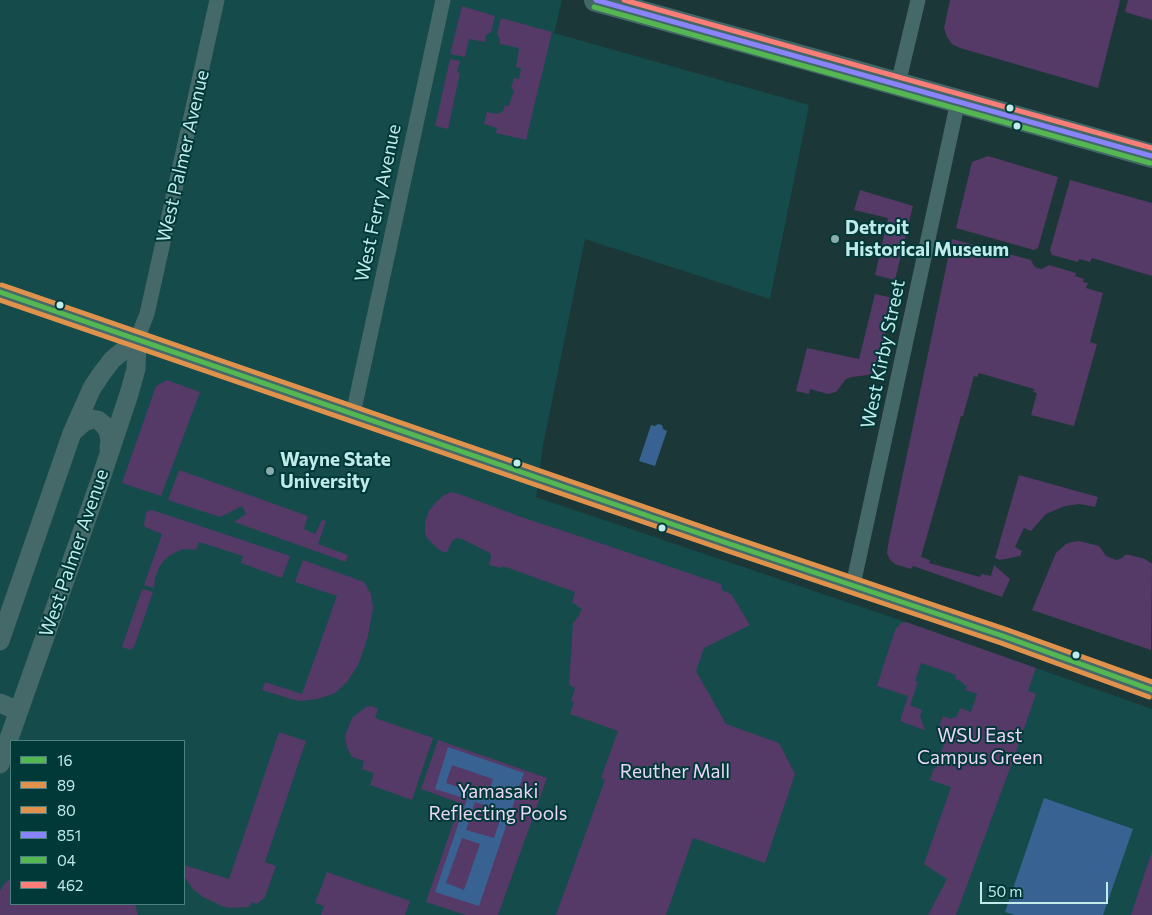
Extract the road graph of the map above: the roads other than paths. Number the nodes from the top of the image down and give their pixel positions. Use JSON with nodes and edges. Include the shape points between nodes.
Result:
{"nodes":[{"id":1,"x":218,"y":0,"type":"edge"},
{"id":2,"x":443,"y":0,"type":"edge"},
{"id":3,"x":596,"y":0,"type":"edge"},
{"id":4,"x":918,"y":0,"type":"edge"},
{"id":5,"x":898,"y":84,"type":"junction"},
{"id":6,"x":958,"y":101,"type":"junction"},
{"id":7,"x":1152,"y":156,"type":"edge"},
{"id":8,"x":0,"y":292,"type":"edge"},
{"id":9,"x":137,"y":339,"type":"junction"},
{"id":10,"x":353,"y":414,"type":"junction"},
{"id":11,"x":72,"y":433,"type":"junction"},
{"id":12,"x":109,"y":452,"type":"junction"},
{"id":13,"x":853,"y":585,"type":"junction"},
{"id":14,"x":0,"y":641,"type":"edge"},
{"id":15,"x":1152,"y":690,"type":"edge"},
{"id":16,"x":0,"y":703,"type":"edge"},
{"id":17,"x":18,"y":711,"type":"junction"},
{"id":18,"x":0,"y":764,"type":"edge"}],
"edges":[{"from":1,"to":9,"type":"street","name":"West Palmer Avenue","via":[[148,314]]},
{"from":2,"to":10,"type":"street","name":"West Ferry Avenue"},
{"from":3,"to":5,"type":"main road"},
{"from":4,"to":5,"type":"street"},
{"from":5,"to":6,"type":"main road"},
{"from":6,"to":7,"type":"main road"},
{"from":6,"to":13,"type":"street","name":"West Kirby Street"},
{"from":8,"to":9,"type":"street"},
{"from":9,"to":10,"type":"street"},
{"from":9,"to":11,"type":"street","name":"West Palmer Avenue","via":[[102,373]]},
{"from":9,"to":12,"type":"street","name":"West Palmer Avenue","via":[[136,369]]},
{"from":10,"to":13,"type":"street"},
{"from":11,"to":12,"type":"street","via":[[84,422],[98,420],[108,431]]},
{"from":11,"to":14,"type":"street","name":"West Palmer Avenue"},
{"from":12,"to":17,"type":"street","name":"West Palmer Avenue"},
{"from":13,"to":15,"type":"street"},
{"from":16,"to":17,"type":"street"},
{"from":17,"to":18,"type":"street","name":"West Palmer Avenue"}]}
